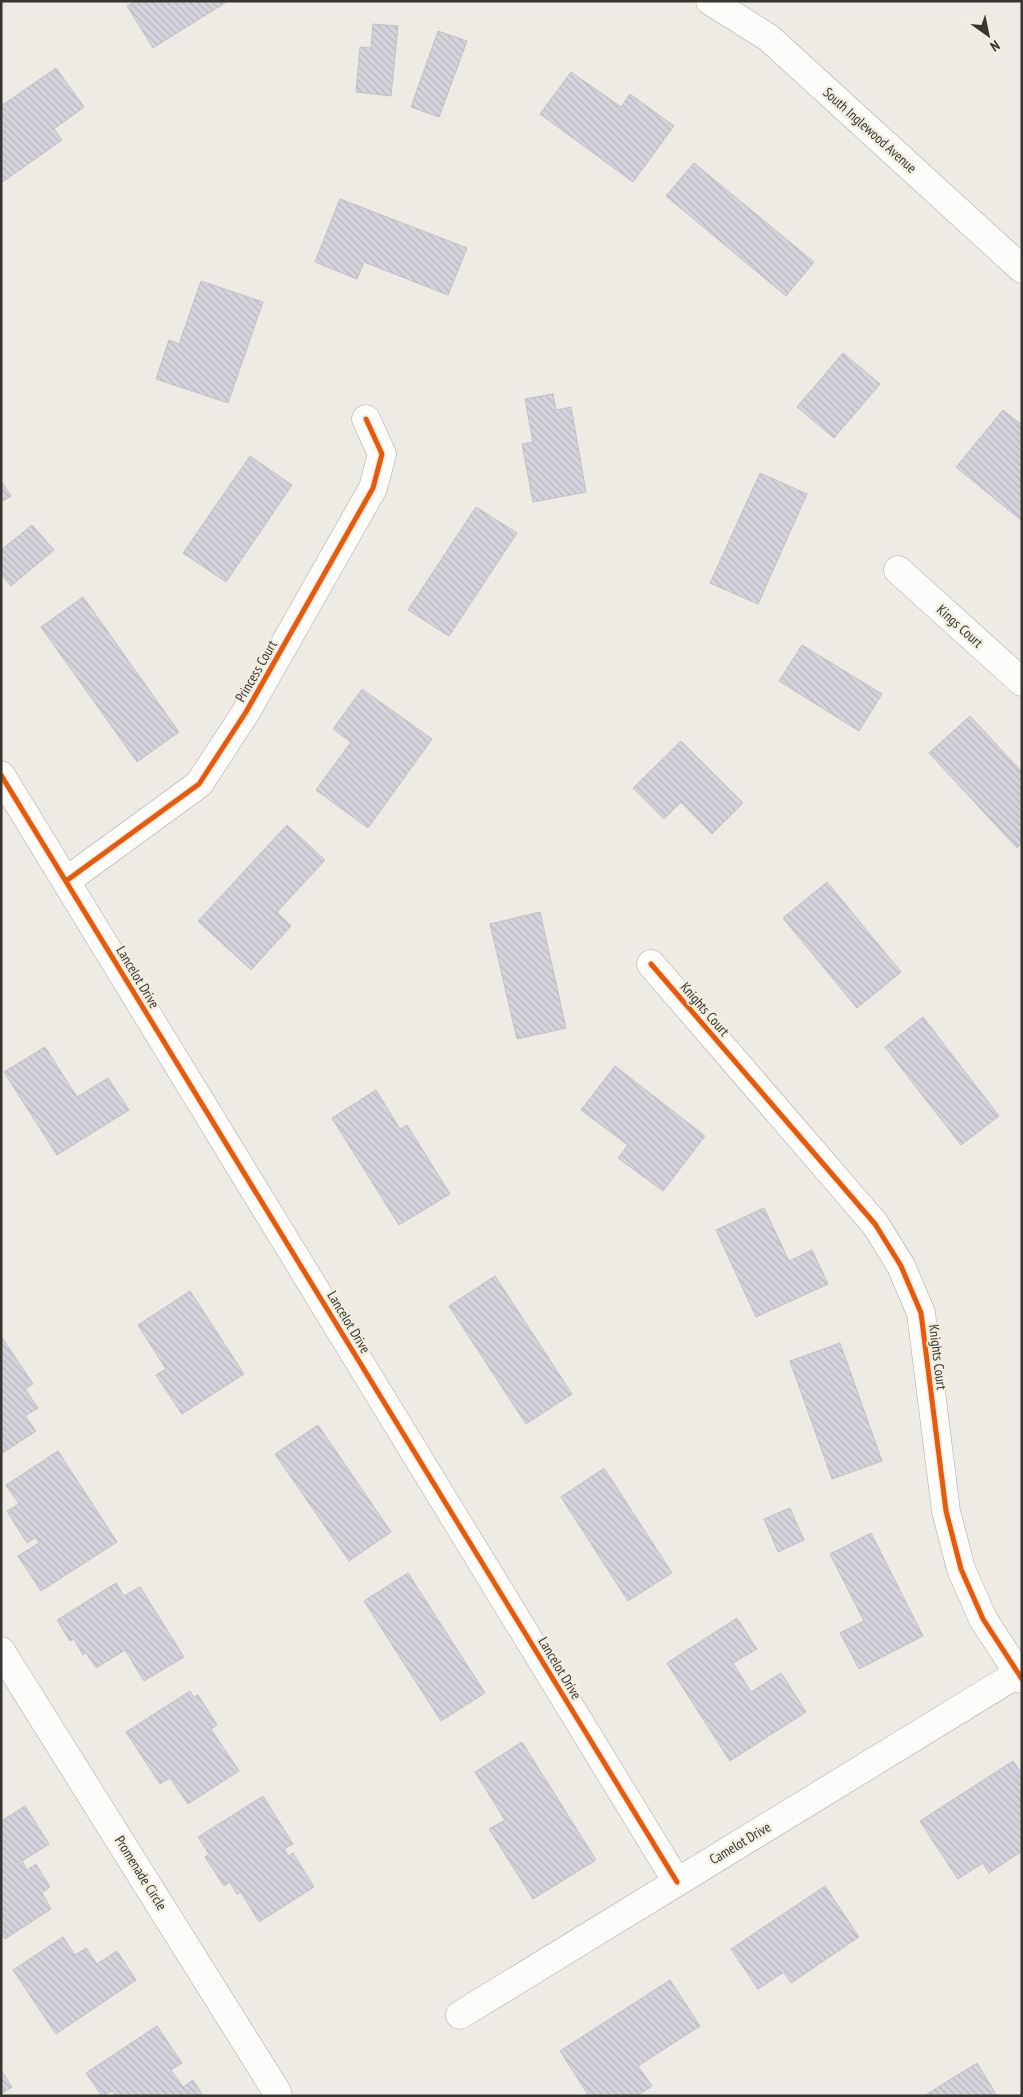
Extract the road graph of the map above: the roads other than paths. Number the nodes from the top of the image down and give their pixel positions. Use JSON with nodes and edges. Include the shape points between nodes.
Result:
{"nodes":[{"id":1,"x":710,"y":1,"type":"edge"},
{"id":2,"x":1022,"y":269,"type":"edge"},
{"id":3,"x":366,"y":419,"type":"dead end"},
{"id":4,"x":898,"y":570,"type":"dead end"},
{"id":5,"x":1022,"y":682,"type":"edge"},
{"id":6,"x":1,"y":775,"type":"edge"},
{"id":7,"x":66,"y":881,"type":"junction"},
{"id":8,"x":650,"y":964,"type":"dead end"},
{"id":9,"x":1,"y":1651,"type":"edge"},
{"id":10,"x":1021,"y":1675,"type":"edge"},
{"id":11,"x":677,"y":1882,"type":"junction"},
{"id":12,"x":460,"y":2015,"type":"dead end"},
{"id":13,"x":278,"y":2096,"type":"edge"}],
"edges":[{"from":1,"to":2,"type":"street","name":"South Inglewood Avenue","via":[[769,38]]},
{"from":3,"to":7,"type":"street","name":"Princess Court","via":[[382,454],[373,488],[246,712],[199,784]]},
{"from":4,"to":5,"type":"street","name":"Kings Court"},
{"from":6,"to":7,"type":"street","name":"Lancelot Drive"},
{"from":7,"to":11,"type":"street","name":"Lancelot Drive"},
{"from":8,"to":10,"type":"street","name":"Knights Court","via":[[875,1224],[901,1266],[921,1312],[946,1511],[961,1569],[983,1619]]},
{"from":9,"to":13,"type":"street","name":"Promenade Circle"},
{"from":10,"to":11,"type":"street","name":"Camelot Drive"},
{"from":11,"to":12,"type":"street","name":"Camelot Drive"}]}
